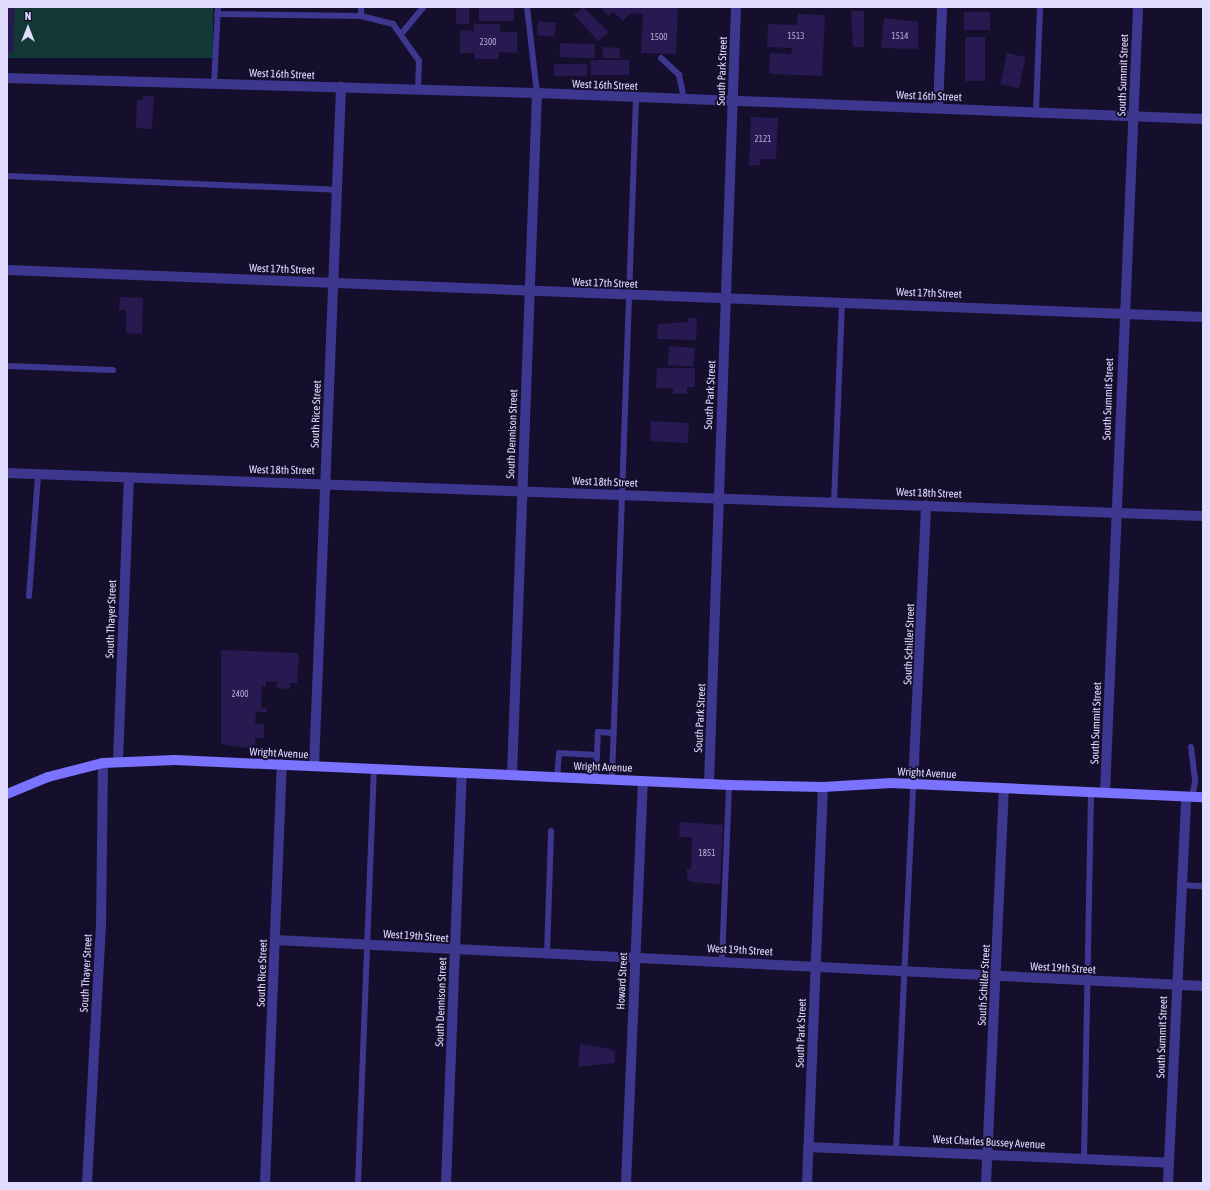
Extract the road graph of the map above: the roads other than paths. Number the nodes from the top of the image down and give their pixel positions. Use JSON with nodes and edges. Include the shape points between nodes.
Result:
{"nodes":[{"id":1,"x":218,"y":7,"type":"edge"},
{"id":2,"x":361,"y":7,"type":"edge"},
{"id":3,"x":424,"y":7,"type":"edge"},
{"id":4,"x":527,"y":7,"type":"edge"},
{"id":5,"x":736,"y":7,"type":"edge"},
{"id":6,"x":942,"y":7,"type":"edge"},
{"id":7,"x":1040,"y":7,"type":"edge"},
{"id":8,"x":1138,"y":7,"type":"edge"},
{"id":9,"x":217,"y":14,"type":"junction"},
{"id":10,"x":361,"y":16,"type":"junction"},
{"id":11,"x":401,"y":34,"type":"junction"},
{"id":12,"x":661,"y":58,"type":"dead end"},
{"id":13,"x":7,"y":78,"type":"edge"},
{"id":14,"x":214,"y":84,"type":"junction"},
{"id":15,"x":341,"y":87,"type":"junction"},
{"id":16,"x":418,"y":90,"type":"junction"},
{"id":17,"x":537,"y":93,"type":"junction"},
{"id":18,"x":636,"y":98,"type":"junction"},
{"id":19,"x":684,"y":98,"type":"junction"},
{"id":20,"x":733,"y":100,"type":"junction"},
{"id":21,"x":938,"y":108,"type":"junction"},
{"id":22,"x":1036,"y":112,"type":"junction"},
{"id":23,"x":1133,"y":116,"type":"junction"},
{"id":24,"x":1203,"y":119,"type":"edge"},
{"id":25,"x":7,"y":176,"type":"edge"},
{"id":26,"x":337,"y":190,"type":"junction"},
{"id":27,"x":7,"y":270,"type":"edge"},
{"id":28,"x":333,"y":283,"type":"junction"},
{"id":29,"x":530,"y":291,"type":"junction"},
{"id":30,"x":628,"y":296,"type":"junction"},
{"id":31,"x":727,"y":298,"type":"junction"},
{"id":32,"x":842,"y":302,"type":"junction"},
{"id":33,"x":1124,"y":312,"type":"junction"},
{"id":34,"x":1203,"y":318,"type":"edge"},
{"id":35,"x":7,"y":366,"type":"edge"},
{"id":36,"x":113,"y":370,"type":"dead end"},
{"id":37,"x":7,"y":473,"type":"edge"},
{"id":38,"x":38,"y":475,"type":"junction"},
{"id":39,"x":129,"y":478,"type":"junction"},
{"id":40,"x":325,"y":483,"type":"junction"},
{"id":41,"x":522,"y":490,"type":"junction"},
{"id":42,"x":623,"y":494,"type":"junction"},
{"id":43,"x":718,"y":498,"type":"junction"},
{"id":44,"x":834,"y":502,"type":"junction"},
{"id":45,"x":926,"y":505,"type":"junction"},
{"id":46,"x":1116,"y":512,"type":"junction"},
{"id":47,"x":1203,"y":516,"type":"edge"},
{"id":48,"x":29,"y":596,"type":"dead end"},
{"id":49,"x":614,"y":733,"type":"junction"},
{"id":50,"x":1191,"y":747,"type":"dead end"},
{"id":51,"x":597,"y":754,"type":"junction"},
{"id":52,"x":118,"y":760,"type":"junction"},
{"id":53,"x":103,"y":763,"type":"junction"},
{"id":54,"x":282,"y":764,"type":"junction"},
{"id":55,"x":314,"y":766,"type":"junction"},
{"id":56,"x":374,"y":769,"type":"junction"},
{"id":57,"x":462,"y":773,"type":"junction"},
{"id":58,"x":512,"y":775,"type":"junction"},
{"id":59,"x":558,"y":777,"type":"junction"},
{"id":60,"x":595,"y":778,"type":"junction"},
{"id":61,"x":612,"y":779,"type":"junction"},
{"id":62,"x":643,"y":781,"type":"junction"},
{"id":63,"x":709,"y":783,"type":"junction"},
{"id":64,"x":913,"y":784,"type":"junction"},
{"id":65,"x":729,"y":785,"type":"junction"},
{"id":66,"x":823,"y":787,"type":"junction"},
{"id":67,"x":1004,"y":788,"type":"junction"},
{"id":68,"x":11,"y":792,"type":"edge"},
{"id":69,"x":1091,"y":792,"type":"junction"},
{"id":70,"x":1105,"y":792,"type":"junction"},
{"id":71,"x":1189,"y":797,"type":"junction"},
{"id":72,"x":1203,"y":798,"type":"edge"},
{"id":73,"x":551,"y":831,"type":"dead end"},
{"id":74,"x":1181,"y":885,"type":"junction"},
{"id":75,"x":1203,"y":886,"type":"edge"},
{"id":76,"x":275,"y":940,"type":"junction"},
{"id":77,"x":370,"y":944,"type":"junction"},
{"id":78,"x":455,"y":950,"type":"junction"},
{"id":79,"x":547,"y":954,"type":"junction"},
{"id":80,"x":635,"y":957,"type":"junction"},
{"id":81,"x":722,"y":961,"type":"junction"},
{"id":82,"x":816,"y":966,"type":"junction"},
{"id":83,"x":906,"y":970,"type":"junction"},
{"id":84,"x":997,"y":976,"type":"junction"},
{"id":85,"x":1089,"y":982,"type":"junction"},
{"id":86,"x":1176,"y":985,"type":"junction"},
{"id":87,"x":1203,"y":986,"type":"edge"},
{"id":88,"x":808,"y":1147,"type":"junction"},
{"id":89,"x":896,"y":1150,"type":"junction"},
{"id":90,"x":987,"y":1154,"type":"junction"},
{"id":91,"x":1084,"y":1159,"type":"junction"},
{"id":92,"x":1169,"y":1163,"type":"junction"},
{"id":93,"x":87,"y":1183,"type":"edge"},
{"id":94,"x":265,"y":1183,"type":"edge"},
{"id":95,"x":358,"y":1183,"type":"edge"},
{"id":96,"x":446,"y":1183,"type":"edge"},
{"id":97,"x":626,"y":1183,"type":"edge"},
{"id":98,"x":807,"y":1183,"type":"edge"},
{"id":99,"x":986,"y":1183,"type":"edge"},
{"id":100,"x":1168,"y":1183,"type":"edge"}],
"edges":[{"from":1,"to":9,"type":"lane"},
{"from":2,"to":10,"type":"lane"},
{"from":3,"to":11,"type":"lane"},
{"from":4,"to":17,"type":"lane"},
{"from":5,"to":20,"type":"street","name":"South Park Street"},
{"from":6,"to":21,"type":"street"},
{"from":7,"to":22,"type":"lane"},
{"from":8,"to":23,"type":"street","name":"South Summit Street"},
{"from":9,"to":10,"type":"lane"},
{"from":9,"to":14,"type":"lane"},
{"from":10,"to":11,"type":"lane","via":[[393,24]]},
{"from":11,"to":16,"type":"lane","via":[[419,61]]},
{"from":12,"to":19,"type":"lane","via":[[679,75]]},
{"from":13,"to":14,"type":"street","name":"West 16th Street"},
{"from":14,"to":15,"type":"street","name":"West 16th Street"},
{"from":15,"to":16,"type":"street","name":"West 16th Street"},
{"from":15,"to":26,"type":"street","name":"South Rice Street"},
{"from":16,"to":17,"type":"street","name":"West 16th Street"},
{"from":17,"to":18,"type":"street","name":"West 16th Street"},
{"from":17,"to":29,"type":"street","name":"South Dennison Street"},
{"from":18,"to":19,"type":"street","name":"West 16th Street"},
{"from":18,"to":30,"type":"lane"},
{"from":19,"to":20,"type":"street","name":"West 16th Street"},
{"from":20,"to":21,"type":"street","name":"West 16th Street"},
{"from":20,"to":31,"type":"street","name":"South Park Street"},
{"from":21,"to":22,"type":"street","name":"West 16th Street"},
{"from":22,"to":23,"type":"street","name":"West 16th Street"},
{"from":23,"to":24,"type":"street","name":"West 16th Street"},
{"from":23,"to":33,"type":"street","name":"South Summit Street"},
{"from":25,"to":26,"type":"lane"},
{"from":26,"to":28,"type":"street","name":"South Rice Street"},
{"from":27,"to":28,"type":"street","name":"West 17th Street"},
{"from":28,"to":29,"type":"street","name":"West 17th Street"},
{"from":28,"to":40,"type":"street","name":"South Rice Street"},
{"from":29,"to":30,"type":"street","name":"West 17th Street"},
{"from":29,"to":41,"type":"street","name":"South Dennison Street"},
{"from":30,"to":31,"type":"street","name":"West 17th Street"},
{"from":30,"to":42,"type":"lane"},
{"from":31,"to":32,"type":"street","name":"West 17th Street"},
{"from":31,"to":43,"type":"street","name":"South Park Street"},
{"from":32,"to":33,"type":"street","name":"West 17th Street"},
{"from":32,"to":44,"type":"lane"},
{"from":33,"to":34,"type":"street","name":"West 17th Street"},
{"from":33,"to":46,"type":"street","name":"South Summit Street"},
{"from":35,"to":36,"type":"lane"},
{"from":37,"to":38,"type":"street","name":"West 18th Street"},
{"from":38,"to":39,"type":"street","name":"West 18th Street"},
{"from":38,"to":48,"type":"lane"},
{"from":39,"to":40,"type":"street","name":"West 18th Street"},
{"from":39,"to":52,"type":"street","name":"South Thayer Street"},
{"from":40,"to":41,"type":"street","name":"West 18th Street"},
{"from":40,"to":55,"type":"street","name":"South Rice Street"},
{"from":41,"to":42,"type":"street","name":"West 18th Street"},
{"from":41,"to":58,"type":"street","name":"South Dennison Street"},
{"from":42,"to":43,"type":"street","name":"West 18th Street"},
{"from":42,"to":49,"type":"lane"},
{"from":43,"to":44,"type":"street","name":"West 18th Street"},
{"from":43,"to":63,"type":"street","name":"South Park Street"},
{"from":44,"to":45,"type":"street","name":"West 18th Street"},
{"from":45,"to":46,"type":"street","name":"West 18th Street"},
{"from":45,"to":64,"type":"street","name":"South Schiller Street"},
{"from":46,"to":47,"type":"street","name":"West 18th Street"},
{"from":46,"to":70,"type":"street","name":"South Summit Street"},
{"from":49,"to":51,"type":"lane","via":[[598,732]]},
{"from":49,"to":61,"type":"lane"},
{"from":50,"to":71,"type":"lane","via":[[1195,782]]},
{"from":51,"to":59,"type":"lane","via":[[559,752]]},
{"from":51,"to":60,"type":"lane"},
{"from":52,"to":53,"type":"main road","name":"Wright Avenue"},
{"from":52,"to":54,"type":"main road","name":"Wright Avenue"},
{"from":53,"to":68,"type":"main road","name":"Wright Avenue","via":[[48,777]]},
{"from":53,"to":93,"type":"street","name":"South Thayer Street","via":[[101,927]]},
{"from":54,"to":55,"type":"main road","name":"Wright Avenue"},
{"from":54,"to":76,"type":"street","name":"South Rice Street"},
{"from":55,"to":56,"type":"main road","name":"Wright Avenue"},
{"from":56,"to":57,"type":"main road","name":"Wright Avenue"},
{"from":56,"to":77,"type":"lane"},
{"from":57,"to":58,"type":"main road","name":"Wright Avenue"},
{"from":57,"to":78,"type":"street","name":"South Dennison Street"},
{"from":58,"to":59,"type":"main road","name":"Wright Avenue"},
{"from":59,"to":60,"type":"main road","name":"Wright Avenue"},
{"from":60,"to":61,"type":"main road","name":"Wright Avenue"},
{"from":61,"to":62,"type":"main road","name":"Wright Avenue"},
{"from":62,"to":63,"type":"main road","name":"Wright Avenue"},
{"from":62,"to":80,"type":"street","name":"Howard Street"},
{"from":63,"to":65,"type":"main road","name":"Wright Avenue"},
{"from":64,"to":66,"type":"main road","name":"Wright Avenue"},
{"from":64,"to":67,"type":"main road","name":"Wright Avenue"},
{"from":64,"to":83,"type":"lane"},
{"from":65,"to":66,"type":"main road","name":"Wright Avenue"},
{"from":65,"to":81,"type":"lane"},
{"from":66,"to":82,"type":"street","name":"South Park Street"},
{"from":67,"to":69,"type":"main road","name":"Wright Avenue"},
{"from":67,"to":84,"type":"street","name":"South Schiller Street"},
{"from":69,"to":70,"type":"main road","name":"Wright Avenue"},
{"from":69,"to":85,"type":"lane"},
{"from":70,"to":71,"type":"main road","name":"Wright Avenue"},
{"from":71,"to":72,"type":"main road","name":"Wright Avenue"},
{"from":71,"to":74,"type":"street","name":"South Summit Street"},
{"from":73,"to":79,"type":"lane"},
{"from":74,"to":75,"type":"lane"},
{"from":74,"to":86,"type":"street","name":"South Summit Street"},
{"from":76,"to":77,"type":"street","name":"West 19th Street"},
{"from":76,"to":94,"type":"street","name":"South Rice Street"},
{"from":77,"to":78,"type":"street","name":"West 19th Street"},
{"from":77,"to":95,"type":"lane"},
{"from":78,"to":79,"type":"street","name":"West 19th Street"},
{"from":78,"to":96,"type":"street","name":"South Dennison Street"},
{"from":79,"to":80,"type":"street","name":"West 19th Street"},
{"from":80,"to":81,"type":"street","name":"West 19th Street"},
{"from":80,"to":97,"type":"street","name":"Howard Street"},
{"from":81,"to":82,"type":"street","name":"West 19th Street"},
{"from":82,"to":83,"type":"street","name":"West 19th Street"},
{"from":82,"to":88,"type":"street","name":"South Park Street"},
{"from":83,"to":84,"type":"street","name":"West 19th Street"},
{"from":83,"to":89,"type":"lane"},
{"from":84,"to":85,"type":"street","name":"West 19th Street"},
{"from":84,"to":90,"type":"street","name":"South Schiller Street"},
{"from":85,"to":86,"type":"street","name":"West 19th Street"},
{"from":85,"to":91,"type":"lane"},
{"from":86,"to":87,"type":"street","name":"West 19th Street"},
{"from":86,"to":92,"type":"street","name":"South Summit Street"},
{"from":88,"to":89,"type":"street","name":"West Charles Bussey Avenue"},
{"from":88,"to":98,"type":"street","name":"South Park Street"},
{"from":89,"to":90,"type":"street","name":"West Charles Bussey Avenue"},
{"from":90,"to":91,"type":"street","name":"West Charles Bussey Avenue"},
{"from":90,"to":99,"type":"street","name":"South Schiller Street"},
{"from":91,"to":92,"type":"street","name":"West Charles Bussey Avenue"},
{"from":92,"to":100,"type":"street","name":"South Summit Street"}]}
